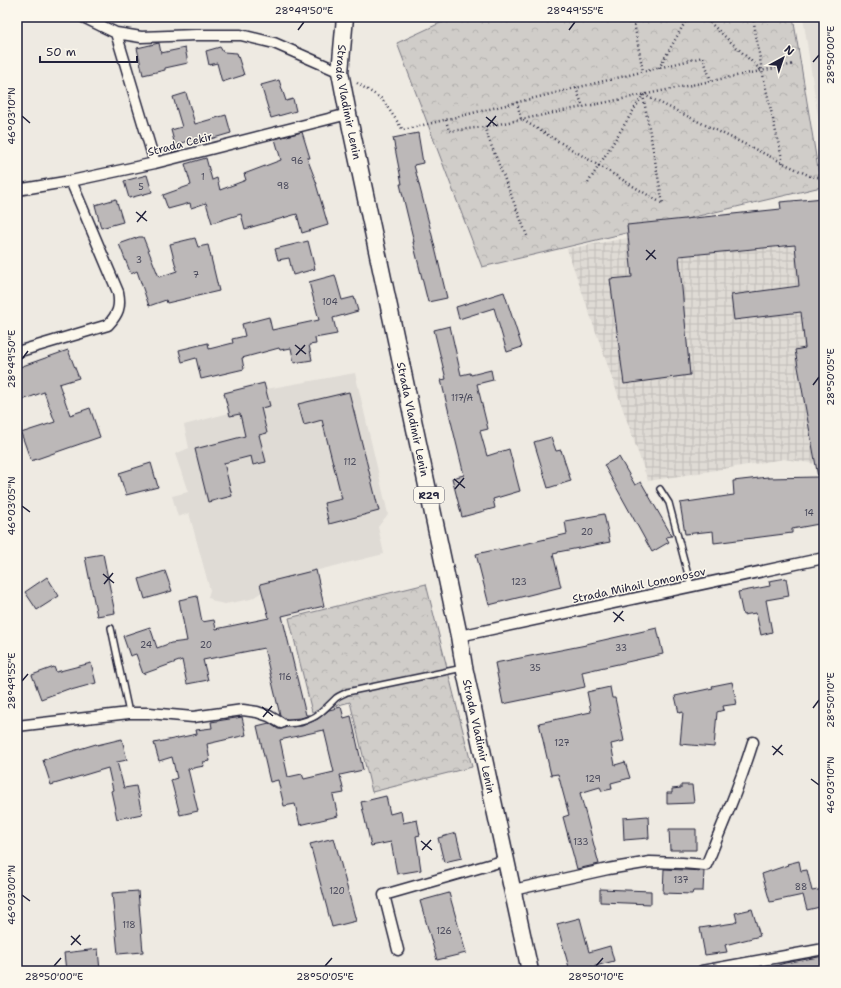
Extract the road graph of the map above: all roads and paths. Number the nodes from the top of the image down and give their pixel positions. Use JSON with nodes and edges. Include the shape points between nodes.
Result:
{"nodes":[{"id":1,"x":83,"y":17,"type":"edge"},
{"id":2,"x":345,"y":17,"type":"edge"},
{"id":3,"x":633,"y":17,"type":"edge"},
{"id":4,"x":688,"y":17,"type":"edge"},
{"id":5,"x":704,"y":17,"type":"edge"},
{"id":6,"x":753,"y":17,"type":"edge"},
{"id":7,"x":116,"y":33,"type":"junction"},
{"id":8,"x":795,"y":64,"type":"dead end"},
{"id":9,"x":658,"y":68,"type":"junction"},
{"id":10,"x":762,"y":71,"type":"junction"},
{"id":11,"x":340,"y":72,"type":"junction"},
{"id":12,"x":643,"y":72,"type":"junction"},
{"id":13,"x":711,"y":81,"type":"junction"},
{"id":14,"x":576,"y":88,"type":"junction"},
{"id":15,"x":643,"y":95,"type":"junction"},
{"id":16,"x":518,"y":102,"type":"junction"},
{"id":17,"x":583,"y":107,"type":"junction"},
{"id":18,"x":348,"y":114,"type":"junction"},
{"id":19,"x":521,"y":119,"type":"junction"},
{"id":20,"x":446,"y":120,"type":"junction"},
{"id":21,"x":484,"y":127,"type":"junction"},
{"id":22,"x":155,"y":163,"type":"junction"},
{"id":23,"x":783,"y":163,"type":"junction"},
{"id":24,"x":599,"y":165,"type":"junction"},
{"id":25,"x":824,"y":178,"type":"edge"},
{"id":26,"x":71,"y":181,"type":"junction"},
{"id":27,"x":588,"y":184,"type":"dead end"},
{"id":28,"x":17,"y":190,"type":"edge"},
{"id":29,"x":528,"y":238,"type":"dead end"},
{"id":30,"x":17,"y":352,"type":"edge"},
{"id":31,"x":660,"y":489,"type":"dead end"},
{"id":32,"x":824,"y":558,"type":"edge"},
{"id":33,"x":691,"y":586,"type":"junction"},
{"id":34,"x":111,"y":628,"type":"dead end"},
{"id":35,"x":459,"y":636,"type":"junction"},
{"id":36,"x":464,"y":667,"type":"junction"},
{"id":37,"x":129,"y":713,"type":"junction"},
{"id":38,"x":281,"y":723,"type":"joint"},
{"id":39,"x":17,"y":726,"type":"edge"},
{"id":40,"x":754,"y":742,"type":"dead end"},
{"id":41,"x":506,"y":860,"type":"junction"},
{"id":42,"x":513,"y":890,"type":"junction"},
{"id":43,"x":824,"y":949,"type":"edge"},
{"id":44,"x":398,"y":950,"type":"dead end"},
{"id":45,"x":530,"y":971,"type":"edge"},
{"id":46,"x":702,"y":971,"type":"edge"}],
"edges":[{"from":1,"to":7,"type":"street"},
{"from":2,"to":11,"type":"main road","name":"Strada Vladimir Lenin","number":"R29"},
{"from":3,"to":12,"type":"path"},
{"from":4,"to":9,"type":"path"},
{"from":5,"to":10,"type":"path"},
{"from":6,"to":10,"type":"path"},
{"from":7,"to":11,"type":"street","via":[[142,37],[240,35],[274,43]]},
{"from":7,"to":22,"type":"street"},
{"from":8,"to":10,"type":"path"},
{"from":9,"to":12,"type":"path"},
{"from":9,"to":13,"type":"path","via":[[703,57]]},
{"from":10,"to":13,"type":"path"},
{"from":10,"to":23,"type":"path"},
{"from":11,"to":18,"type":"main road","name":"Strada Vladimir Lenin","number":"R29"},
{"from":11,"to":20,"type":"path","via":[[382,99],[403,130]]},
{"from":12,"to":14,"type":"path"},
{"from":13,"to":15,"type":"path"},
{"from":14,"to":16,"type":"path"},
{"from":14,"to":17,"type":"path"},
{"from":15,"to":17,"type":"path"},
{"from":15,"to":23,"type":"path"},
{"from":15,"to":24,"type":"path"},
{"from":15,"to":24,"type":"path","via":[[663,204]]},
{"from":16,"to":19,"type":"path"},
{"from":16,"to":20,"type":"path"},
{"from":17,"to":19,"type":"path"},
{"from":18,"to":22,"type":"street","name":"Strada Cekir"},
{"from":18,"to":35,"type":"main road","name":"Strada Vladimir Lenin","number":"R29"},
{"from":19,"to":21,"type":"path"},
{"from":19,"to":24,"type":"path"},
{"from":20,"to":21,"type":"path","via":[[449,132]]},
{"from":21,"to":29,"type":"path"},
{"from":22,"to":26,"type":"street","name":"Strada Cekir"},
{"from":23,"to":25,"type":"path","via":[[810,176]]},
{"from":24,"to":27,"type":"path"},
{"from":26,"to":28,"type":"street","name":"Strada Cekir"},
{"from":26,"to":30,"type":"street","via":[[118,292],[119,309],[108,324]]},
{"from":31,"to":33,"type":"lane","via":[[669,503]]},
{"from":32,"to":33,"type":"street","name":"Strada Mihail Lomonosov"},
{"from":33,"to":35,"type":"street","name":"Strada Mihail Lomonosov"},
{"from":34,"to":37,"type":"lane"},
{"from":35,"to":36,"type":"main road","name":"Strada Vladimir Lenin","number":"R29"},
{"from":36,"to":38,"type":"lane","via":[[347,692],[311,718],[302,722]]},
{"from":36,"to":41,"type":"main road","name":"Strada Vladimir Lenin","number":"R29"},
{"from":37,"to":38,"type":"street","via":[[193,717],[243,710],[269,716]]},
{"from":37,"to":39,"type":"street"},
{"from":40,"to":42,"type":"street","via":[[706,865],[650,862]]},
{"from":41,"to":42,"type":"main road","name":"Strada Vladimir Lenin","number":"R29"},
{"from":41,"to":44,"type":"street","via":[[384,895]]},
{"from":42,"to":45,"type":"main road","name":"Strada Vladimir Lenin","number":"R29"},
{"from":43,"to":46,"type":"street"}]}
